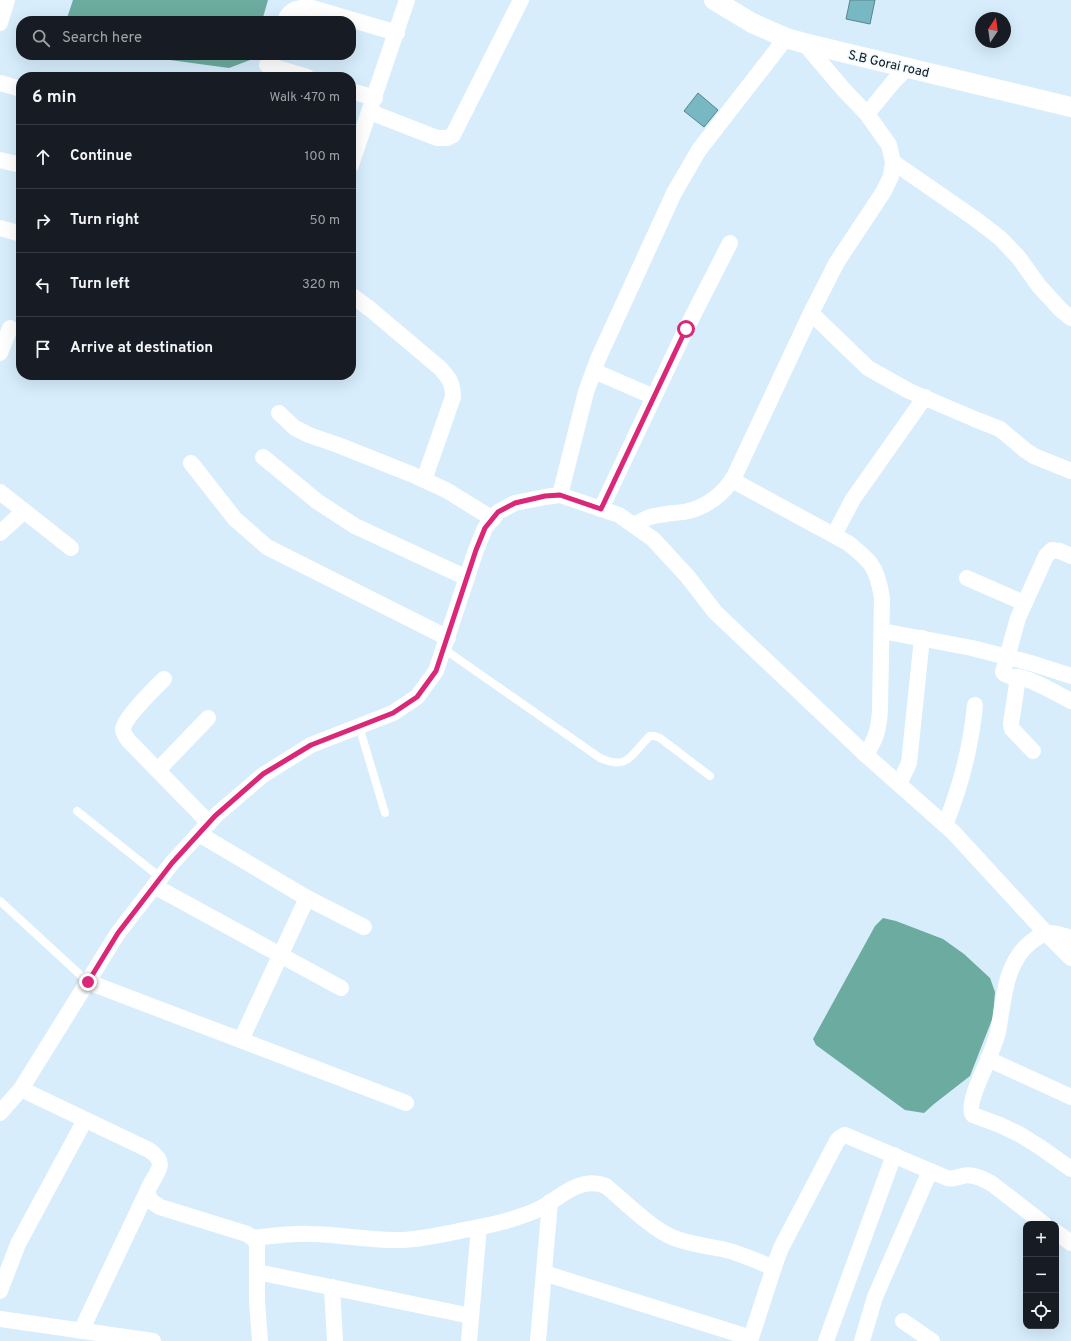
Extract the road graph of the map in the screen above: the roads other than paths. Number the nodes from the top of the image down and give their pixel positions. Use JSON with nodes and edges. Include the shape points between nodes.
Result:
{"nodes":[{"id":1,"x":7,"y":0,"type":"edge"},
{"id":2,"x":407,"y":0,"type":"edge"},
{"id":3,"x":521,"y":0,"type":"edge"},
{"id":4,"x":714,"y":0,"type":"edge"},
{"id":5,"x":290,"y":11,"type":"edge"},
{"id":6,"x":340,"y":16,"type":"edge"},
{"id":7,"x":356,"y":20,"type":"edge"},
{"id":8,"x":0,"y":23,"type":"edge"},
{"id":9,"x":397,"y":32,"type":"junction"},
{"id":10,"x":795,"y":41,"type":"junction"},
{"id":11,"x":266,"y":66,"type":"edge"},
{"id":12,"x":907,"y":68,"type":"junction"},
{"id":13,"x":288,"y":72,"type":"edge"},
{"id":14,"x":0,"y":83,"type":"edge"},
{"id":15,"x":16,"y":88,"type":"edge"},
{"id":16,"x":356,"y":94,"type":"edge"},
{"id":17,"x":372,"y":105,"type":"junction"},
{"id":18,"x":1071,"y":107,"type":"edge"},
{"id":19,"x":867,"y":114,"type":"junction"},
{"id":20,"x":356,"y":151,"type":"edge"},
{"id":21,"x":0,"y":160,"type":"edge"},
{"id":22,"x":893,"y":162,"type":"junction"},
{"id":23,"x":16,"y":164,"type":"edge"},
{"id":24,"x":0,"y":228,"type":"edge"},
{"id":25,"x":16,"y":233,"type":"edge"},
{"id":26,"x":730,"y":243,"type":"dead end"},
{"id":27,"x":356,"y":299,"type":"edge"},
{"id":28,"x":811,"y":313,"type":"junction"},
{"id":29,"x":1071,"y":318,"type":"edge"},
{"id":30,"x":10,"y":329,"type":"edge"},
{"id":31,"x":0,"y":353,"type":"edge"},
{"id":32,"x":594,"y":371,"type":"junction"},
{"id":33,"x":654,"y":397,"type":"junction"},
{"id":34,"x":925,"y":397,"type":"junction"},
{"id":35,"x":279,"y":413,"type":"dead end"},
{"id":36,"x":263,"y":457,"type":"dead end"},
{"id":37,"x":191,"y":463,"type":"dead end"},
{"id":38,"x":1071,"y":471,"type":"edge"},
{"id":39,"x":424,"y":480,"type":"junction"},
{"id":40,"x":732,"y":480,"type":"junction"},
{"id":41,"x":0,"y":492,"type":"edge"},
{"id":42,"x":560,"y":495,"type":"junction"},
{"id":43,"x":601,"y":509,"type":"junction"},
{"id":44,"x":24,"y":510,"type":"junction"},
{"id":45,"x":492,"y":520,"type":"junction"},
{"id":46,"x":633,"y":525,"type":"junction"},
{"id":47,"x":0,"y":533,"type":"edge"},
{"id":48,"x":834,"y":535,"type":"junction"},
{"id":49,"x":70,"y":548,"type":"dead end"},
{"id":50,"x":1071,"y":556,"type":"edge"},
{"id":51,"x":467,"y":578,"type":"junction"},
{"id":52,"x":967,"y":578,"type":"dead end"},
{"id":53,"x":1024,"y":603,"type":"junction"},
{"id":54,"x":882,"y":631,"type":"junction"},
{"id":55,"x":922,"y":638,"type":"junction"},
{"id":56,"x":446,"y":644,"type":"junction"},
{"id":57,"x":1006,"y":657,"type":"junction"},
{"id":58,"x":1071,"y":676,"type":"edge"},
{"id":59,"x":1018,"y":677,"type":"junction"},
{"id":60,"x":164,"y":679,"type":"dead end"},
{"id":61,"x":1071,"y":701,"type":"edge"},
{"id":62,"x":976,"y":705,"type":"dead end"},
{"id":63,"x":208,"y":718,"type":"dead end"},
{"id":64,"x":359,"y":726,"type":"junction"},
{"id":65,"x":1033,"y":751,"type":"dead end"},
{"id":66,"x":866,"y":755,"type":"junction"},
{"id":67,"x":158,"y":770,"type":"junction"},
{"id":68,"x":710,"y":776,"type":"dead end"},
{"id":69,"x":899,"y":784,"type":"junction"},
{"id":70,"x":77,"y":810,"type":"dead end"},
{"id":71,"x":385,"y":813,"type":"dead end"},
{"id":72,"x":945,"y":825,"type":"junction"},
{"id":73,"x":204,"y":828,"type":"junction"},
{"id":74,"x":157,"y":882,"type":"junction"},
{"id":75,"x":307,"y":898,"type":"junction"},
{"id":76,"x":0,"y":901,"type":"edge"},
{"id":77,"x":364,"y":927,"type":"dead end"},
{"id":78,"x":1046,"y":933,"type":"junction"},
{"id":79,"x":1071,"y":938,"type":"edge"},
{"id":80,"x":280,"y":956,"type":"junction"},
{"id":81,"x":1071,"y":958,"type":"edge"},
{"id":82,"x":88,"y":982,"type":"junction"},
{"id":83,"x":341,"y":988,"type":"dead end"},
{"id":84,"x":241,"y":1040,"type":"junction"},
{"id":85,"x":988,"y":1059,"type":"junction"},
{"id":86,"x":21,"y":1090,"type":"junction"},
{"id":87,"x":1071,"y":1097,"type":"edge"},
{"id":88,"x":406,"y":1103,"type":"dead end"},
{"id":89,"x":0,"y":1113,"type":"edge"},
{"id":90,"x":86,"y":1120,"type":"junction"},
{"id":91,"x":894,"y":1155,"type":"junction"},
{"id":92,"x":1071,"y":1169,"type":"edge"},
{"id":93,"x":930,"y":1171,"type":"junction"},
{"id":94,"x":147,"y":1192,"type":"junction"},
{"id":95,"x":550,"y":1202,"type":"junction"},
{"id":96,"x":1040,"y":1221,"type":"edge"},
{"id":97,"x":479,"y":1227,"type":"junction"},
{"id":98,"x":1059,"y":1234,"type":"edge"},
{"id":99,"x":253,"y":1238,"type":"junction"},
{"id":100,"x":1071,"y":1243,"type":"edge"},
{"id":101,"x":774,"y":1268,"type":"junction"},
{"id":102,"x":257,"y":1272,"type":"junction"},
{"id":103,"x":544,"y":1273,"type":"junction"},
{"id":104,"x":332,"y":1287,"type":"junction"},
{"id":105,"x":0,"y":1291,"type":"edge"},
{"id":106,"x":471,"y":1316,"type":"junction"},
{"id":107,"x":0,"y":1319,"type":"edge"},
{"id":108,"x":902,"y":1322,"type":"dead end"},
{"id":109,"x":81,"y":1331,"type":"junction"},
{"id":110,"x":751,"y":1340,"type":"edge"},
{"id":111,"x":153,"y":1341,"type":"edge"},
{"id":112,"x":260,"y":1341,"type":"edge"},
{"id":113,"x":335,"y":1341,"type":"edge"},
{"id":114,"x":469,"y":1341,"type":"edge"},
{"id":115,"x":538,"y":1341,"type":"edge"},
{"id":116,"x":826,"y":1341,"type":"edge"},
{"id":117,"x":862,"y":1341,"type":"edge"},
{"id":118,"x":932,"y":1341,"type":"edge"}],
"edges":[{"from":1,"to":8,"type":"street"},
{"from":2,"to":9,"type":"street"},
{"from":3,"to":17,"type":"street","via":[[453,135],[437,138]]},
{"from":4,"to":10,"type":"street","name":"S.B Gorai road","via":[[752,23]]},
{"from":5,"to":6,"type":"street","via":[[300,7],[312,8]]},
{"from":7,"to":9,"type":"street"},
{"from":9,"to":17,"type":"street"},
{"from":10,"to":12,"type":"street","name":"S.B Gorai road"},
{"from":10,"to":19,"type":"street"},
{"from":10,"to":32,"type":"street","via":[[699,150],[674,192]]},
{"from":11,"to":13,"type":"street"},
{"from":12,"to":18,"type":"street","name":"S.B Gorai road"},
{"from":12,"to":19,"type":"street"},
{"from":14,"to":15,"type":"street"},
{"from":16,"to":17,"type":"street"},
{"from":17,"to":20,"type":"street"},
{"from":19,"to":22,"type":"street","via":[[889,146]]},
{"from":21,"to":23,"type":"street"},
{"from":22,"to":28,"type":"street","via":[[884,191],[837,262]]},
{"from":22,"to":29,"type":"street","via":[[1000,238],[1019,258],[1039,286]]},
{"from":24,"to":25,"type":"street"},
{"from":26,"to":33,"type":"street"},
{"from":27,"to":39,"type":"street","via":[[440,368],[453,386],[453,397]]},
{"from":28,"to":34,"type":"street","via":[[868,368]]},
{"from":28,"to":40,"type":"street"},
{"from":30,"to":31,"type":"street"},
{"from":32,"to":33,"type":"street"},
{"from":32,"to":42,"type":"street","via":[[586,392]]},
{"from":33,"to":43,"type":"street"},
{"from":34,"to":38,"type":"street","via":[[1000,429],[1034,456]]},
{"from":34,"to":48,"type":"street","via":[[853,499]]},
{"from":35,"to":39,"type":"street","via":[[295,428],[309,435]]},
{"from":36,"to":51,"type":"street","via":[[318,502],[355,526]]},
{"from":37,"to":56,"type":"street","via":[[235,519],[267,546]]},
{"from":39,"to":45,"type":"street","via":[[446,490]]},
{"from":40,"to":46,"type":"street","via":[[724,490],[704,505],[686,511],[649,517]]},
{"from":40,"to":48,"type":"street"},
{"from":41,"to":44,"type":"street"},
{"from":42,"to":43,"type":"street"},
{"from":42,"to":45,"type":"street","via":[[515,503],[498,512]]},
{"from":43,"to":46,"type":"street","via":[[619,515]]},
{"from":44,"to":47,"type":"street"},
{"from":44,"to":49,"type":"street"},
{"from":45,"to":51,"type":"street","via":[[485,528]]},
{"from":46,"to":66,"type":"street","via":[[653,539],[688,577],[715,612]]},
{"from":48,"to":54,"type":"street","via":[[862,554],[873,566],[882,598]]},
{"from":50,"to":53,"type":"street","via":[[1052,550],[1046,556]]},
{"from":51,"to":56,"type":"street"},
{"from":52,"to":53,"type":"street"},
{"from":53,"to":57,"type":"street"},
{"from":54,"to":55,"type":"street"},
{"from":54,"to":66,"type":"street","via":[[880,726]]},
{"from":55,"to":57,"type":"street"},
{"from":55,"to":69,"type":"street","via":[[909,763]]},
{"from":56,"to":64,"type":"street","via":[[436,671],[417,697],[393,713]]},
{"from":56,"to":68,"type":"lane","via":[[600,758],[619,763],[628,759],[650,736],[654,736]]},
{"from":57,"to":58,"type":"street"},
{"from":57,"to":59,"type":"street","via":[[1003,673]]},
{"from":59,"to":61,"type":"street"},
{"from":59,"to":65,"type":"street","via":[[1012,729]]},
{"from":60,"to":67,"type":"street","via":[[131,715],[123,728],[128,740]]},
{"from":62,"to":72,"type":"street","via":[[967,760]]},
{"from":63,"to":67,"type":"street"},
{"from":64,"to":71,"type":"lane"},
{"from":64,"to":73,"type":"street","via":[[311,745],[263,774]]},
{"from":66,"to":69,"type":"street"},
{"from":67,"to":73,"type":"street"},
{"from":69,"to":72,"type":"street"},
{"from":70,"to":74,"type":"lane"},
{"from":72,"to":78,"type":"street"},
{"from":73,"to":74,"type":"street"},
{"from":73,"to":75,"type":"street"},
{"from":74,"to":80,"type":"street"},
{"from":74,"to":82,"type":"street","via":[[118,933]]},
{"from":75,"to":77,"type":"street"},
{"from":75,"to":80,"type":"street"},
{"from":76,"to":82,"type":"lane"},
{"from":78,"to":79,"type":"street"},
{"from":78,"to":81,"type":"street"},
{"from":78,"to":85,"type":"street","via":[[1027,945],[1012,965],[997,1034]]},
{"from":80,"to":83,"type":"street"},
{"from":80,"to":84,"type":"street"},
{"from":82,"to":84,"type":"street"},
{"from":82,"to":86,"type":"street"},
{"from":84,"to":88,"type":"street"},
{"from":85,"to":87,"type":"street"},
{"from":85,"to":92,"type":"street","via":[[971,1112],[977,1118],[1019,1134]]},
{"from":86,"to":89,"type":"street"},
{"from":86,"to":90,"type":"street"},
{"from":90,"to":94,"type":"street","via":[[155,1154],[160,1161],[160,1168]]},
{"from":90,"to":105,"type":"street","via":[[18,1244]]},
{"from":91,"to":93,"type":"street"},
{"from":91,"to":101,"type":"street","via":[[850,1136],[841,1136],[787,1236]]},
{"from":91,"to":116,"type":"street"},
{"from":93,"to":96,"type":"street","via":[[952,1179],[968,1175],[983,1179]]},
{"from":93,"to":117,"type":"street","via":[[875,1297]]},
{"from":94,"to":99,"type":"street","via":[[151,1201],[160,1207]]},
{"from":94,"to":109,"type":"street"},
{"from":95,"to":97,"type":"street","via":[[518,1217]]},
{"from":95,"to":101,"type":"street","via":[[581,1185],[598,1183],[606,1186],[655,1227],[674,1238],[742,1254]]},
{"from":95,"to":103,"type":"street"},
{"from":97,"to":99,"type":"street","via":[[400,1240],[310,1234]]},
{"from":97,"to":106,"type":"street"},
{"from":98,"to":100,"type":"street"},
{"from":99,"to":102,"type":"street","via":[[257,1244]]},
{"from":101,"to":110,"type":"street"},
{"from":102,"to":104,"type":"street"},
{"from":102,"to":112,"type":"street"},
{"from":103,"to":110,"type":"street"},
{"from":103,"to":115,"type":"street"},
{"from":104,"to":106,"type":"street"},
{"from":104,"to":113,"type":"street"},
{"from":106,"to":114,"type":"street"},
{"from":107,"to":109,"type":"street"},
{"from":108,"to":118,"type":"street"},
{"from":109,"to":111,"type":"street"}]}
